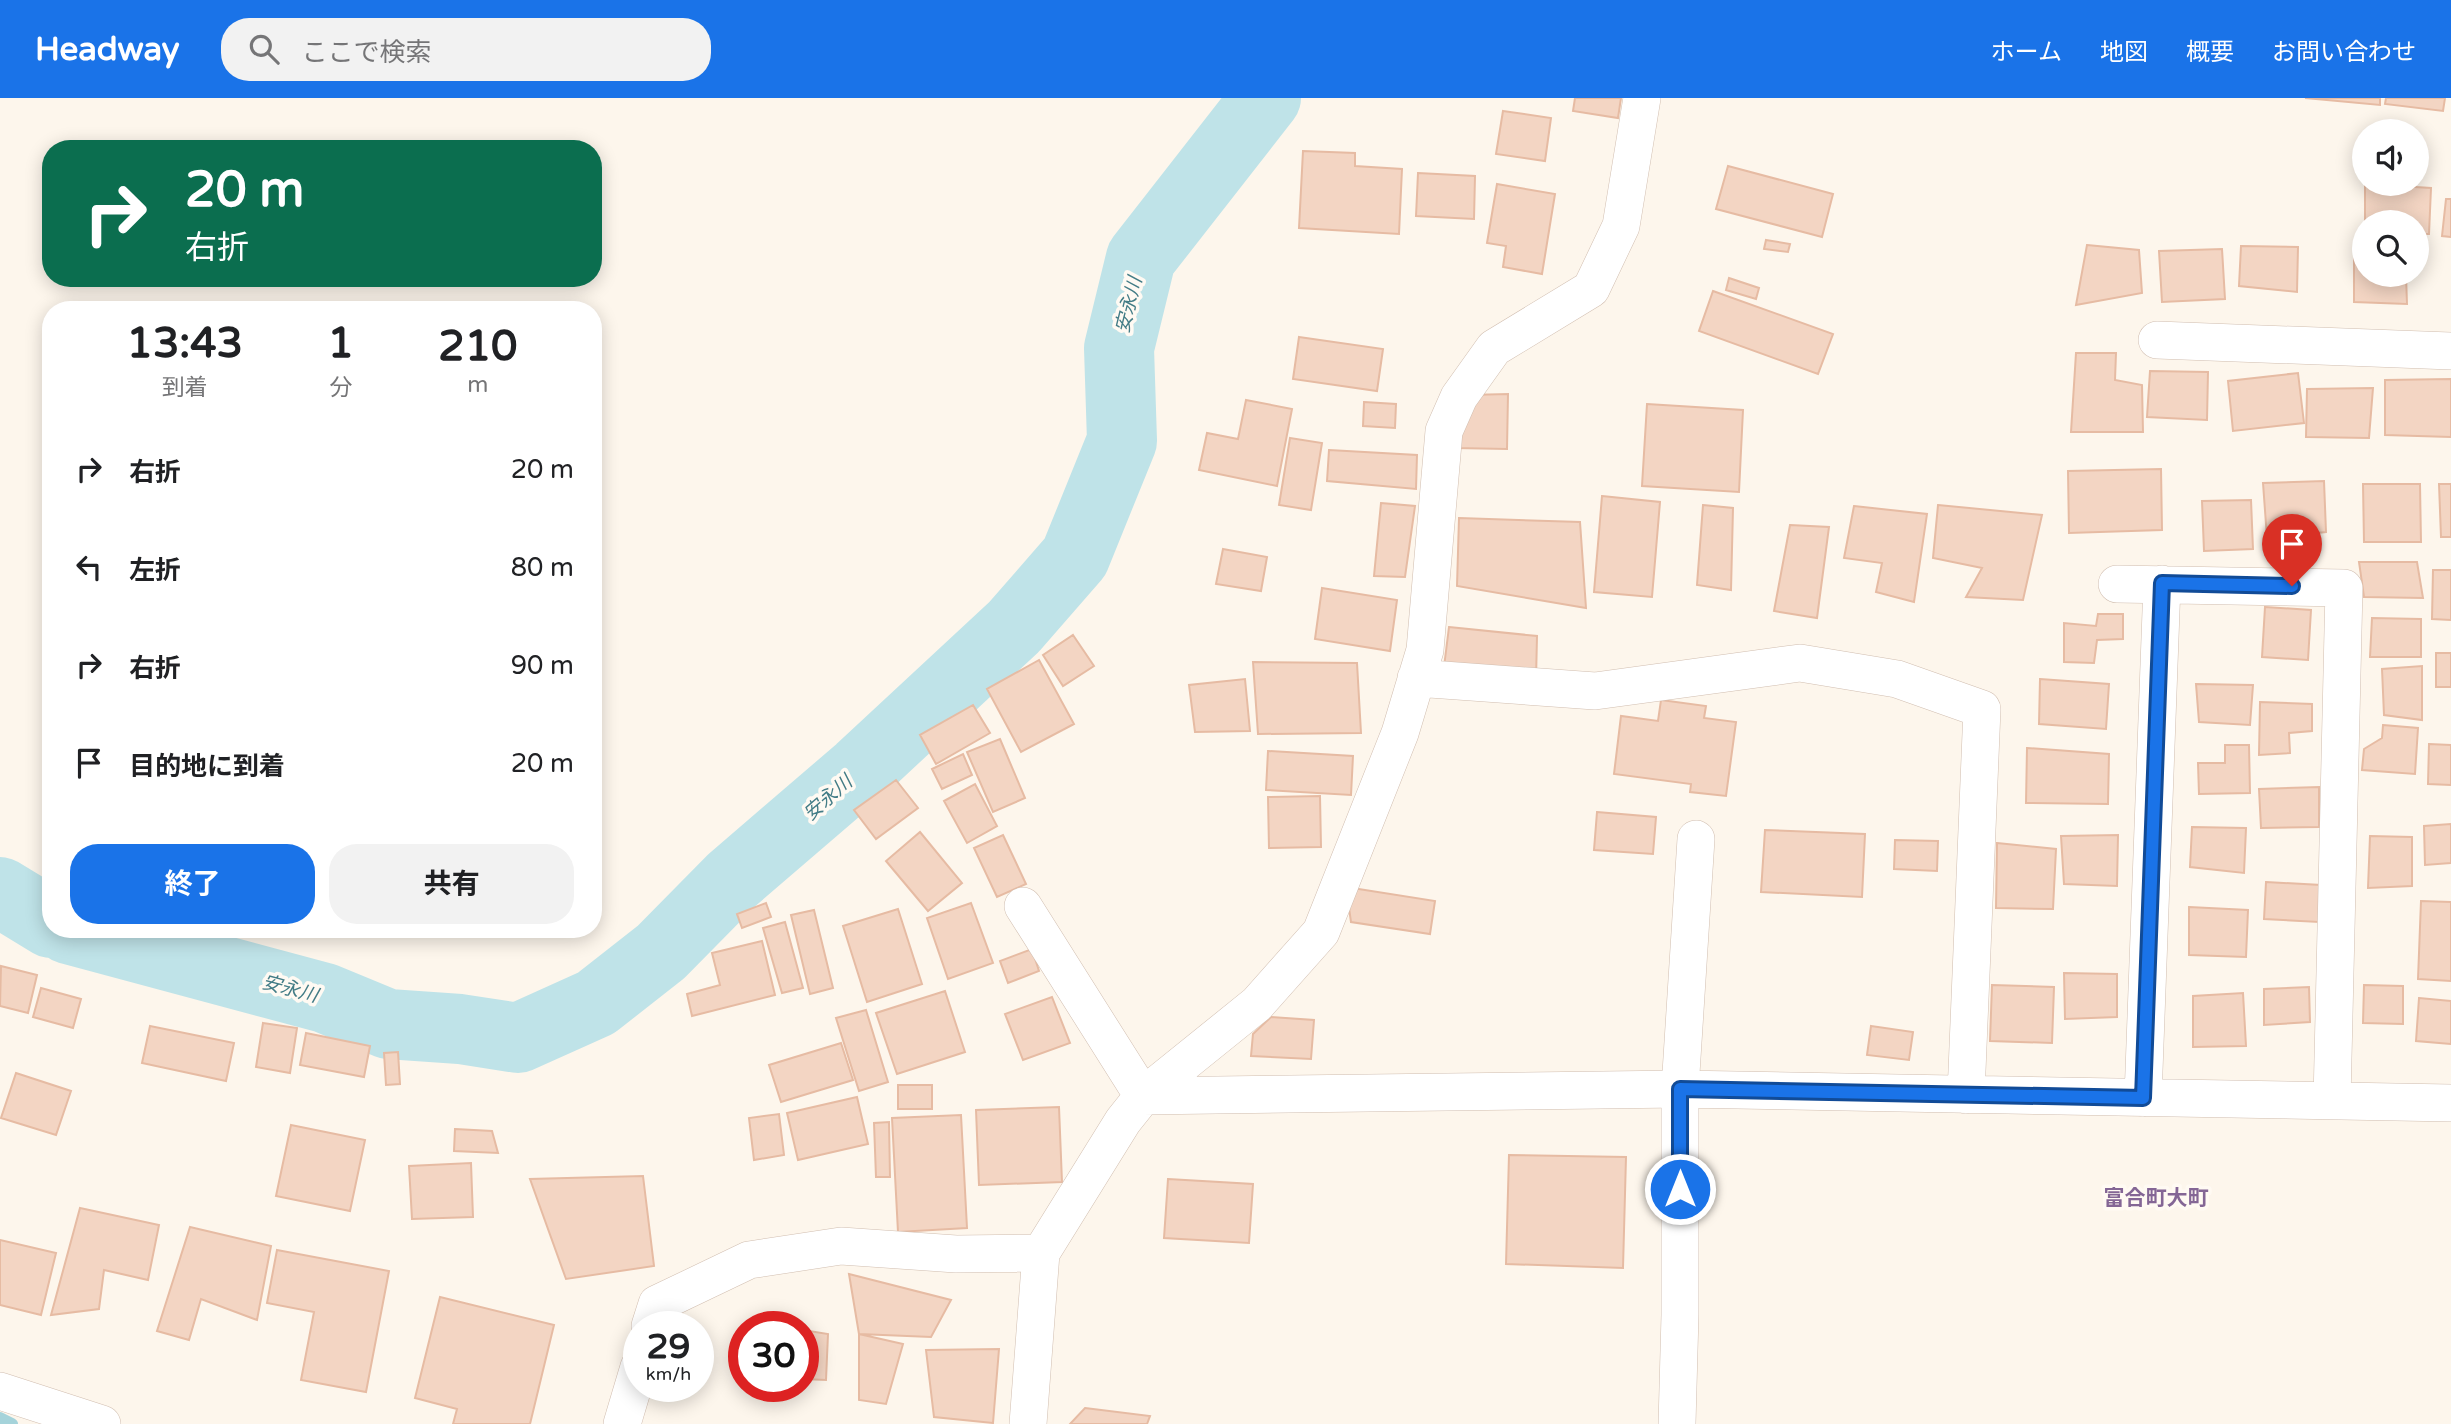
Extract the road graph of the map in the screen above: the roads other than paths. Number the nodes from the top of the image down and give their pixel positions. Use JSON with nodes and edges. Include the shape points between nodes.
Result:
{"nodes":[{"id":1,"x":1642,"y":98,"type":"edge"},
{"id":2,"x":2157,"y":340,"type":"dead end"},
{"id":3,"x":2451,"y":351,"type":"edge"},
{"id":4,"x":2162,"y":583,"type":"junction"},
{"id":5,"x":2118,"y":584,"type":"dead end"},
{"id":6,"x":1416,"y":678,"type":"junction"},
{"id":7,"x":1696,"y":839,"type":"dead end"},
{"id":8,"x":1023,"y":906,"type":"dead end"},
{"id":9,"x":1680,"y":1089,"type":"junction"},
{"id":10,"x":1966,"y":1095,"type":"junction"},
{"id":11,"x":1143,"y":1096,"type":"junction"},
{"id":12,"x":2143,"y":1098,"type":"junction"},
{"id":13,"x":2332,"y":1101,"type":"junction"},
{"id":14,"x":2451,"y":1103,"type":"edge"},
{"id":15,"x":1041,"y":1253,"type":"junction"},
{"id":16,"x":655,"y":1311,"type":"edge"},
{"id":17,"x":0,"y":1391,"type":"edge"},
{"id":18,"x":629,"y":1402,"type":"edge"},
{"id":19,"x":102,"y":1424,"type":"edge"},
{"id":20,"x":622,"y":1424,"type":"edge"},
{"id":21,"x":1028,"y":1424,"type":"edge"},
{"id":22,"x":1677,"y":1424,"type":"edge"}],
"edges":[{"from":1,"to":6,"type":"street","via":[[1621,226],[1591,289],[1494,348],[1459,397],[1444,430],[1425,650]]},
{"from":2,"to":3,"type":"street"},
{"from":4,"to":5,"type":"street"},
{"from":4,"to":12,"type":"street"},
{"from":4,"to":13,"type":"street","via":[[2344,588]]},
{"from":6,"to":10,"type":"street","via":[[1595,691],[1800,663],[1897,679],[1982,709]]},
{"from":6,"to":11,"type":"street","via":[[1321,932],[1257,1004]]},
{"from":7,"to":9,"type":"street"},
{"from":8,"to":11,"type":"street"},
{"from":9,"to":10,"type":"street"},
{"from":9,"to":11,"type":"street"},
{"from":9,"to":22,"type":"street"},
{"from":10,"to":12,"type":"street"},
{"from":11,"to":15,"type":"street"},
{"from":12,"to":13,"type":"street"},
{"from":13,"to":14,"type":"street"},
{"from":15,"to":16,"type":"street","via":[[956,1254],[841,1246],[749,1260],[657,1304]]},
{"from":15,"to":21,"type":"street"},
{"from":17,"to":19,"type":"street"},
{"from":18,"to":20,"type":"street"}]}
